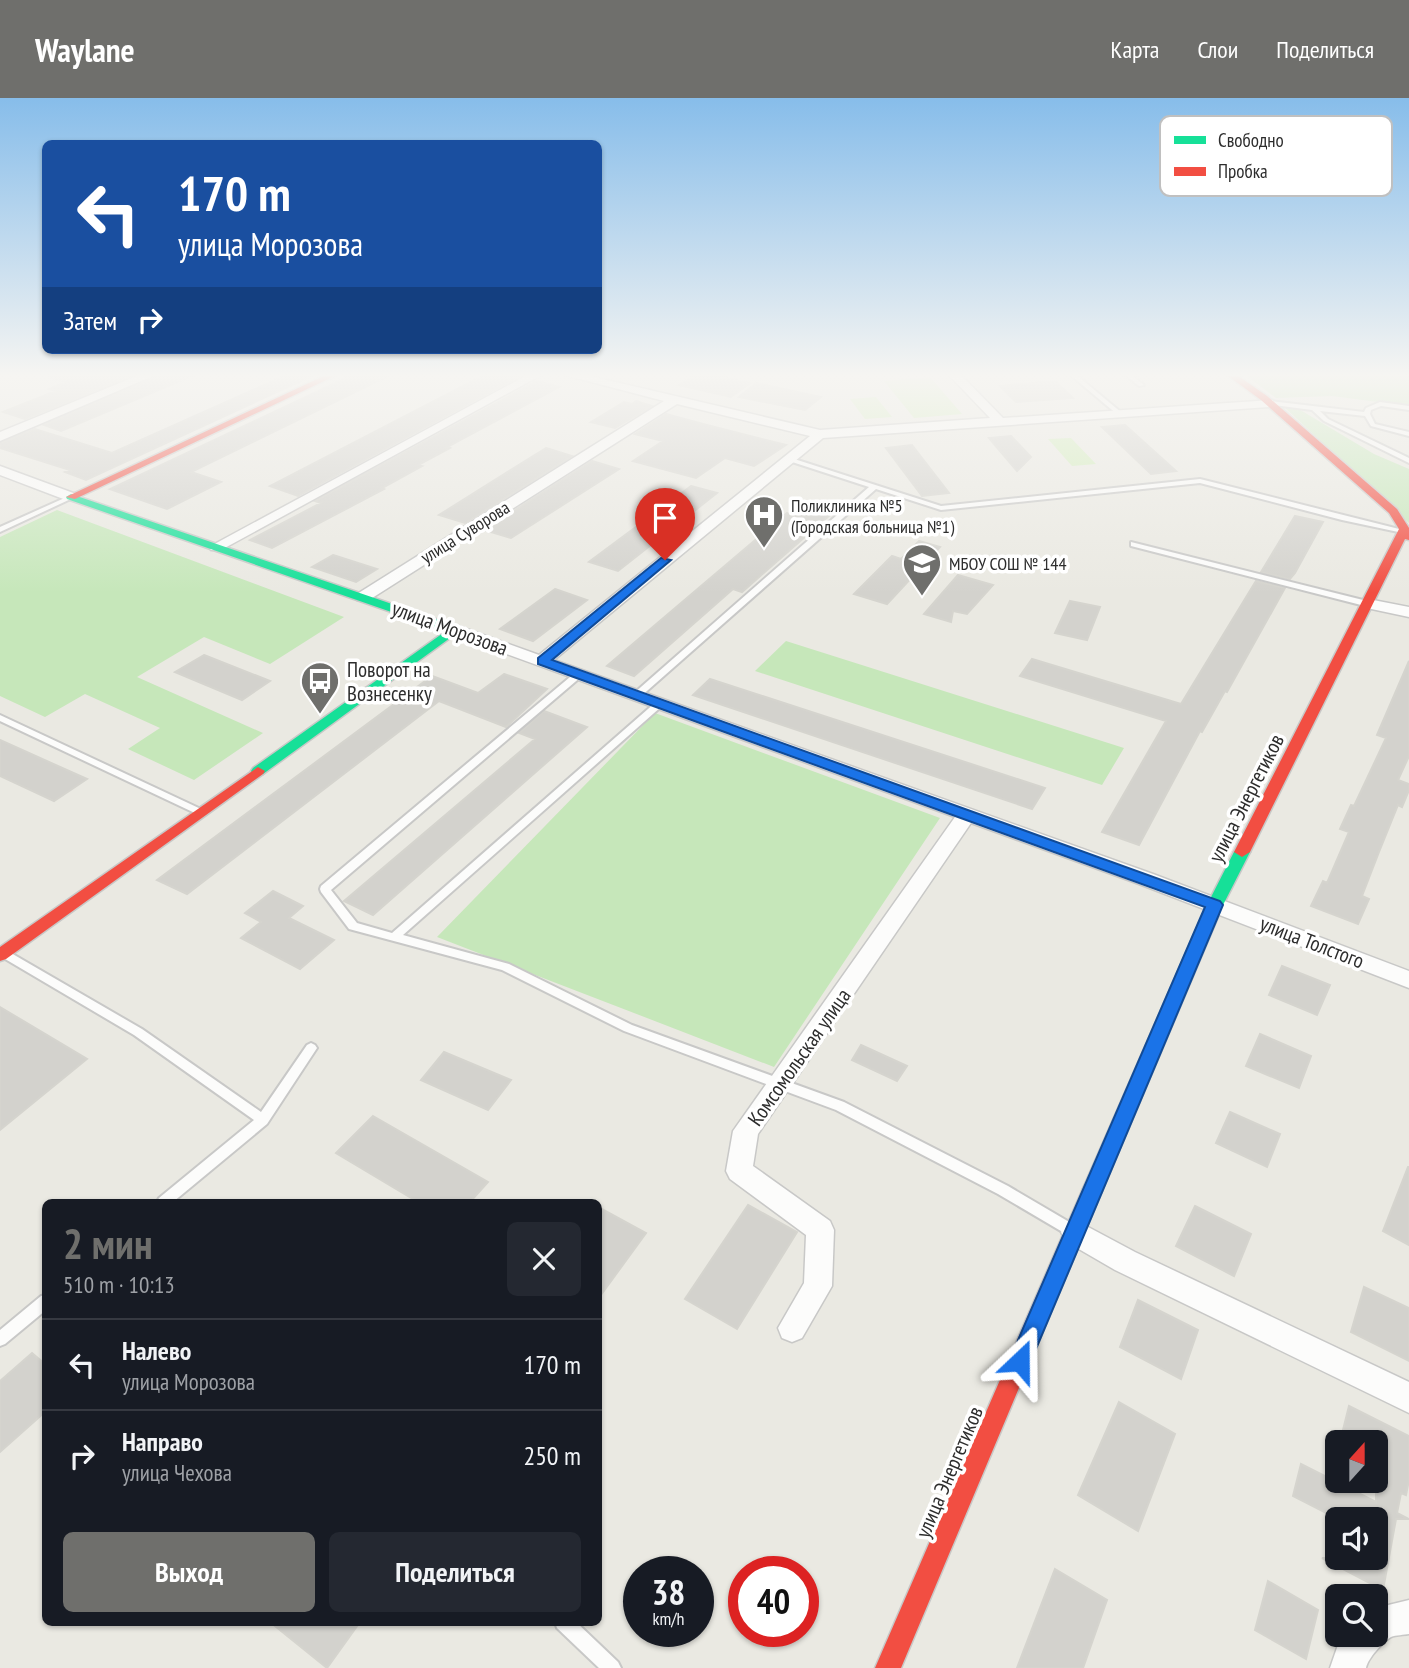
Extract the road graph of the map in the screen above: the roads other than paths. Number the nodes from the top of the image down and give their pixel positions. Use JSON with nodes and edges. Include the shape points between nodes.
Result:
{"nodes":[{"id":1,"x":180,"y":446,"type":"edge"},
{"id":2,"x":403,"y":446,"type":"edge"},
{"id":3,"x":601,"y":446,"type":"edge"},
{"id":4,"x":804,"y":446,"type":"edge"},
{"id":5,"x":1319,"y":446,"type":"edge"},
{"id":6,"x":1378,"y":446,"type":"edge"},
{"id":7,"x":788,"y":459,"type":"junction"},
{"id":8,"x":1409,"y":461,"type":"edge"},
{"id":9,"x":0,"y":470,"type":"edge"},
{"id":10,"x":874,"y":487,"type":"junction"},
{"id":11,"x":71,"y":497,"type":"junction"},
{"id":12,"x":0,"y":530,"type":"edge"},
{"id":13,"x":1406,"y":534,"type":"edge"},
{"id":14,"x":1133,"y":544,"type":"dead end"},
{"id":15,"x":216,"y":547,"type":"junction"},
{"id":16,"x":363,"y":597,"type":"junction"},
{"id":17,"x":1368,"y":604,"type":"junction"},
{"id":18,"x":1409,"y":612,"type":"edge"},
{"id":19,"x":455,"y":629,"type":"junction"},
{"id":20,"x":542,"y":661,"type":"junction"},
{"id":21,"x":579,"y":674,"type":"junction"},
{"id":22,"x":636,"y":696,"type":"junction"},
{"id":23,"x":659,"y":704,"type":"junction"},
{"id":24,"x":1,"y":720,"type":"edge"},
{"id":25,"x":200,"y":812,"type":"junction"},
{"id":26,"x":967,"y":815,"type":"junction"},
{"id":27,"x":1214,"y":905,"type":"junction"},
{"id":28,"x":394,"y":937,"type":"junction"},
{"id":29,"x":1,"y":954,"type":"edge"},
{"id":30,"x":1409,"y":980,"type":"edge"},
{"id":31,"x":311,"y":1048,"type":"dead end"},
{"id":32,"x":781,"y":1084,"type":"junction"},
{"id":33,"x":263,"y":1120,"type":"junction"},
{"id":34,"x":168,"y":1199,"type":"edge"},
{"id":35,"x":1075,"y":1233,"type":"junction"},
{"id":36,"x":42,"y":1304,"type":"edge"},
{"id":37,"x":792,"y":1328,"type":"dead end"},
{"id":38,"x":0,"y":1339,"type":"edge"},
{"id":39,"x":1409,"y":1398,"type":"edge"},
{"id":40,"x":1409,"y":1617,"type":"edge"},
{"id":41,"x":1388,"y":1621,"type":"edge"},
{"id":42,"x":566,"y":1626,"type":"edge"},
{"id":43,"x":1358,"y":1647,"type":"edge"},
{"id":44,"x":612,"y":1668,"type":"edge"},
{"id":45,"x":888,"y":1668,"type":"edge"},
{"id":46,"x":1348,"y":1668,"type":"edge"}],
"edges":[{"from":1,"to":11,"type":"street"},
{"from":2,"to":15,"type":"street"},
{"from":3,"to":16,"type":"street","name":"улица Суворова"},
{"from":4,"to":7,"type":"street"},
{"from":5,"to":13,"type":"street","via":[[1393,511]]},
{"from":6,"to":8,"type":"lane"},
{"from":7,"to":10,"type":"lane"},
{"from":7,"to":20,"type":"street"},
{"from":9,"to":11,"type":"street","name":"улица Морозова"},
{"from":10,"to":13,"type":"lane","via":[[941,508],[1200,481]]},
{"from":10,"to":22,"type":"lane"},
{"from":11,"to":12,"type":"lane"},
{"from":11,"to":15,"type":"street","name":"улица Морозова"},
{"from":13,"to":17,"type":"street","name":"улица Энергетиков"},
{"from":14,"to":17,"type":"lane"},
{"from":15,"to":16,"type":"street","name":"улица Морозова"},
{"from":16,"to":19,"type":"street","name":"улица Морозова"},
{"from":17,"to":18,"type":"street"},
{"from":17,"to":27,"type":"street","name":"улица Энергетиков"},
{"from":19,"to":20,"type":"street","name":"улица Морозова"},
{"from":19,"to":25,"type":"street"},
{"from":20,"to":21,"type":"street","name":"улица Морозова"},
{"from":21,"to":22,"type":"street","name":"улица Морозова"},
{"from":21,"to":28,"type":"lane","via":[[325,889],[353,926]]},
{"from":22,"to":23,"type":"street","name":"улица Морозова"},
{"from":23,"to":26,"type":"street","name":"улица Морозова"},
{"from":23,"to":28,"type":"lane"},
{"from":24,"to":25,"type":"lane"},
{"from":25,"to":29,"type":"street"},
{"from":26,"to":27,"type":"street","name":"улица Морозова"},
{"from":26,"to":32,"type":"street","name":"Комсомольская улица"},
{"from":27,"to":30,"type":"street","name":"улица Толстого"},
{"from":27,"to":35,"type":"street","name":"улица Энергетиков"},
{"from":28,"to":32,"type":"lane","via":[[505,967],[628,1027]]},
{"from":29,"to":33,"type":"lane","via":[[138,1032]]},
{"from":31,"to":33,"type":"lane"},
{"from":32,"to":35,"type":"lane","via":[[840,1106],[1003,1190]]},
{"from":32,"to":37,"type":"street","name":"Комсомольская улица","via":[[746,1131],[739,1171],[820,1230],[818,1286]]},
{"from":33,"to":34,"type":"lane"},
{"from":35,"to":39,"type":"street"},
{"from":35,"to":45,"type":"street","name":"улица Энергетиков"},
{"from":36,"to":38,"type":"lane"},
{"from":40,"to":41,"type":"street"},
{"from":42,"to":44,"type":"lane"},
{"from":43,"to":46,"type":"street"}]}
